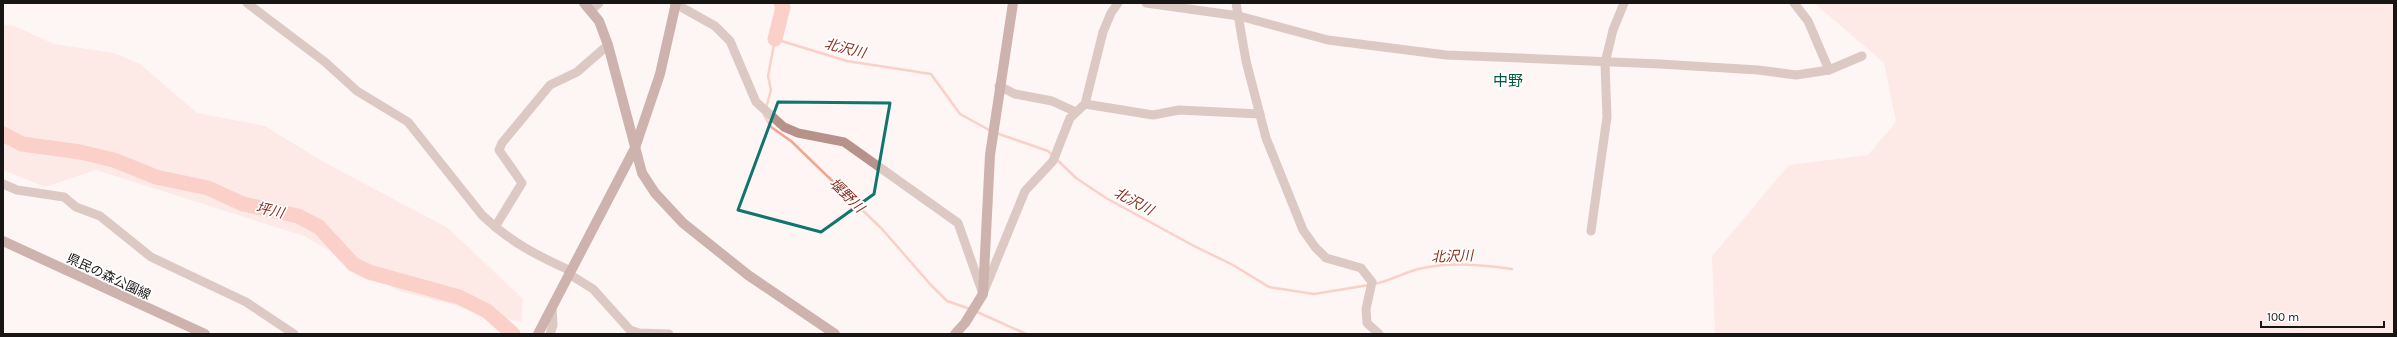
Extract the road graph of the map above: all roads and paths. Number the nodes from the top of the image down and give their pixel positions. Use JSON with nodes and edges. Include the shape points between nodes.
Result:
{"nodes":[{"id":1,"x":247,"y":3,"type":"edge"},
{"id":2,"x":599,"y":3,"type":"edge"},
{"id":3,"x":675,"y":3,"type":"edge"},
{"id":4,"x":1013,"y":3,"type":"edge"},
{"id":5,"x":1118,"y":3,"type":"edge"},
{"id":6,"x":1146,"y":3,"type":"edge"},
{"id":7,"x":1236,"y":3,"type":"edge"},
{"id":8,"x":1624,"y":3,"type":"edge"},
{"id":9,"x":1794,"y":3,"type":"edge"},
{"id":10,"x":588,"y":7,"type":"edge"},
{"id":11,"x":1239,"y":16,"type":"junction"},
{"id":12,"x":608,"y":45,"type":"junction"},
{"id":13,"x":1862,"y":56,"type":"dead end"},
{"id":14,"x":1605,"y":63,"type":"junction"},
{"id":15,"x":1829,"y":70,"type":"junction"},
{"id":16,"x":999,"y":86,"type":"junction"},
{"id":17,"x":1085,"y":104,"type":"junction"},
{"id":18,"x":1076,"y":112,"type":"junction"},
{"id":19,"x":1260,"y":114,"type":"junction"},
{"id":20,"x":635,"y":148,"type":"junction"},
{"id":21,"x":3,"y":184,"type":"edge"},
{"id":22,"x":495,"y":227,"type":"junction"},
{"id":23,"x":1591,"y":231,"type":"dead end"},
{"id":24,"x":3,"y":241,"type":"edge"},
{"id":25,"x":570,"y":273,"type":"junction"},
{"id":26,"x":983,"y":294,"type":"junction"},
{"id":27,"x":552,"y":307,"type":"junction"},
{"id":28,"x":204,"y":334,"type":"edge"},
{"id":29,"x":294,"y":334,"type":"edge"},
{"id":30,"x":538,"y":334,"type":"edge"},
{"id":31,"x":550,"y":334,"type":"edge"},
{"id":32,"x":669,"y":334,"type":"edge"},
{"id":33,"x":835,"y":334,"type":"edge"},
{"id":34,"x":955,"y":334,"type":"edge"},
{"id":35,"x":1379,"y":334,"type":"edge"}],
"edges":[{"from":1,"to":22,"type":"street","via":[[325,62],[357,91],[408,122],[482,215]]},
{"from":2,"to":10,"type":"street"},
{"from":3,"to":20,"type":"street","via":[[660,74]]},
{"from":3,"to":26,"type":"street","via":[[715,26],[730,41],[756,102],[784,127],[798,133],[844,142],[958,223]]},
{"from":4,"to":16,"type":"street"},
{"from":5,"to":17,"type":"street","via":[[1103,32]]},
{"from":6,"to":11,"type":"street"},
{"from":7,"to":11,"type":"street"},
{"from":8,"to":14,"type":"street","via":[[1613,30]]},
{"from":9,"to":15,"type":"street","via":[[1808,21]]},
{"from":10,"to":12,"type":"street","via":[[599,21]]},
{"from":11,"to":14,"type":"street","via":[[1328,40],[1446,55]]},
{"from":11,"to":19,"type":"street","via":[[1246,61]]},
{"from":12,"to":20,"type":"street"},
{"from":12,"to":22,"type":"street","via":[[578,72],[550,85],[502,143],[499,150],[522,183]]},
{"from":13,"to":15,"type":"street"},
{"from":14,"to":15,"type":"street","via":[[1758,70],[1796,75]]},
{"from":14,"to":23,"type":"street","via":[[1607,117]]},
{"from":16,"to":18,"type":"street","via":[[1015,94],[1052,101]]},
{"from":16,"to":26,"type":"street"},
{"from":17,"to":18,"type":"street"},
{"from":17,"to":19,"type":"street","via":[[1153,115],[1179,110]]},
{"from":18,"to":26,"type":"street","via":[[1070,118],[1055,156],[1025,191]]},
{"from":19,"to":35,"type":"street","via":[[1266,138],[1304,230],[1326,258],[1361,268],[1371,286],[1366,309],[1367,323]]},
{"from":20,"to":25,"type":"street"},
{"from":20,"to":33,"type":"street","via":[[642,173],[655,193],[683,223],[748,275]]},
{"from":21,"to":29,"type":"street","via":[[17,190],[64,197],[76,207],[100,216],[151,257],[246,302]]},
{"from":22,"to":25,"type":"street","via":[[520,246]]},
{"from":24,"to":28,"type":"street","name":"県民の森公園線"},
{"from":25,"to":27,"type":"street"},
{"from":25,"to":32,"type":"street","via":[[593,289],[630,330],[639,333]]},
{"from":26,"to":34,"type":"street"},
{"from":27,"to":30,"type":"street"},
{"from":27,"to":31,"type":"street","via":[[553,325]]}]}
